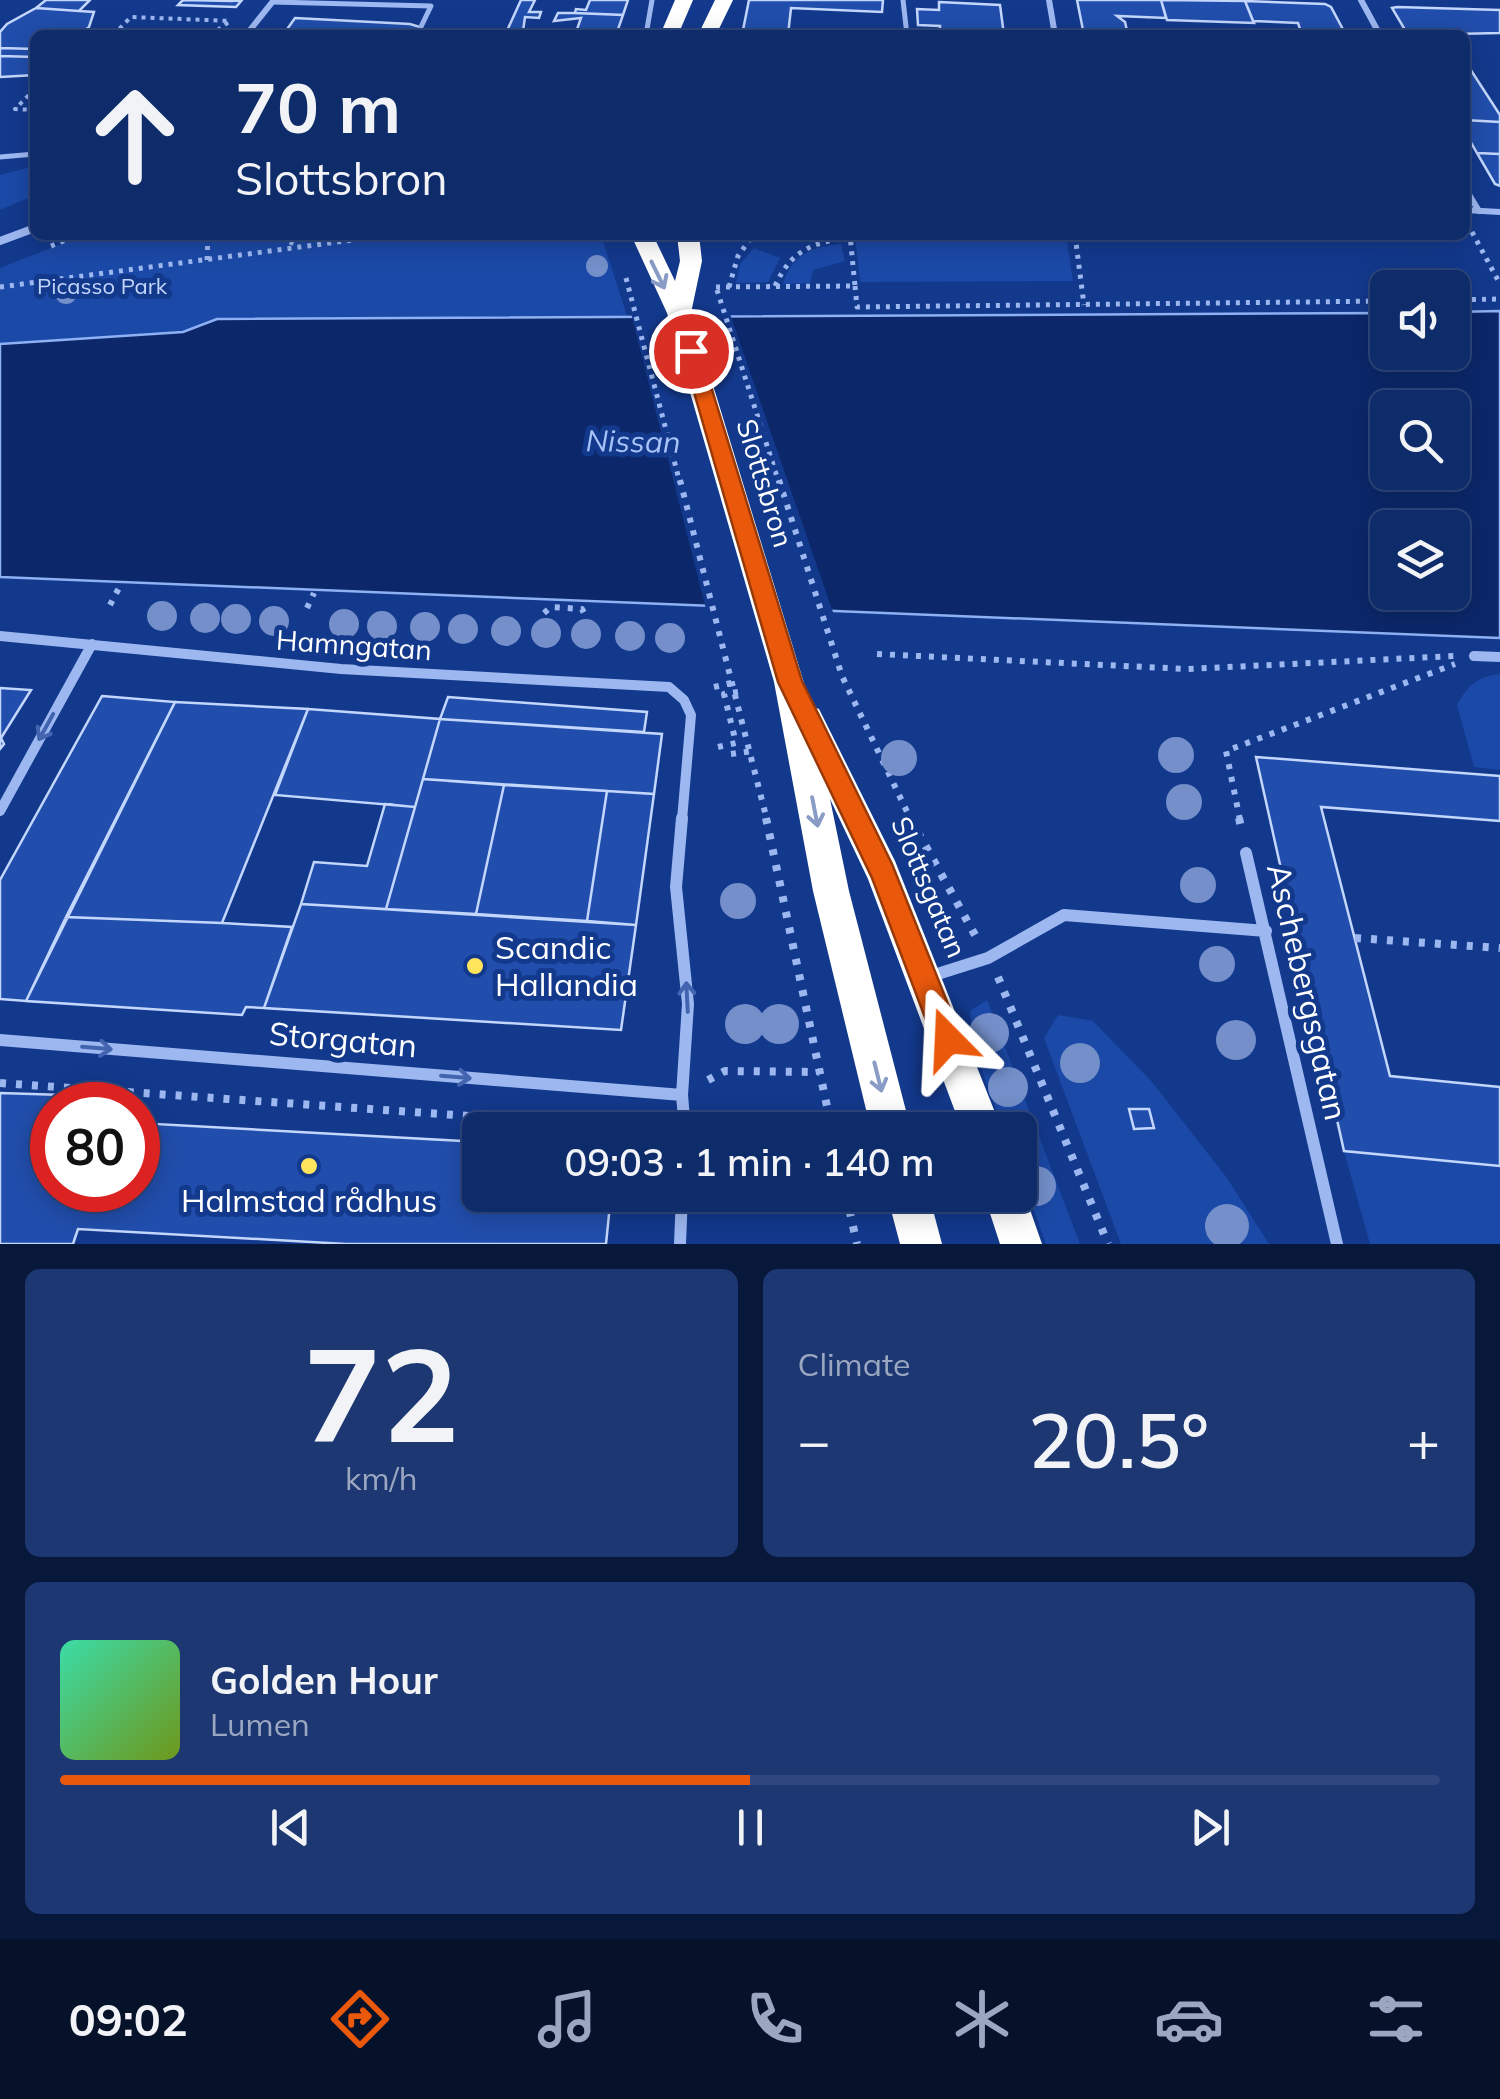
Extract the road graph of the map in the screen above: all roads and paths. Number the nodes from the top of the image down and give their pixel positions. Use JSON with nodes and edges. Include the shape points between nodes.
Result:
{"nodes":[{"id":1,"x":652,"y":0,"type":"edge"},
{"id":2,"x":670,"y":0,"type":"edge"},
{"id":3,"x":684,"y":0,"type":"edge"},
{"id":4,"x":710,"y":0,"type":"edge"},
{"id":5,"x":724,"y":0,"type":"edge"},
{"id":6,"x":904,"y":0,"type":"edge"},
{"id":7,"x":1049,"y":0,"type":"edge"},
{"id":8,"x":1361,"y":0,"type":"edge"},
{"id":9,"x":274,"y":1,"type":"edge"},
{"id":10,"x":232,"y":21,"type":"dead end"},
{"id":11,"x":118,"y":30,"type":"edge"},
{"id":12,"x":250,"y":30,"type":"edge"},
{"id":13,"x":420,"y":30,"type":"edge"},
{"id":14,"x":647,"y":30,"type":"edge"},
{"id":15,"x":668,"y":30,"type":"edge"},
{"id":16,"x":670,"y":30,"type":"edge"},
{"id":17,"x":707,"y":30,"type":"edge"},
{"id":18,"x":709,"y":30,"type":"edge"},
{"id":19,"x":907,"y":30,"type":"edge"},
{"id":20,"x":1054,"y":30,"type":"edge"},
{"id":21,"x":1377,"y":30,"type":"edge"},
{"id":22,"x":30,"y":93,"type":"edge"},
{"id":23,"x":30,"y":110,"type":"edge"},
{"id":24,"x":30,"y":155,"type":"edge"},
{"id":25,"x":0,"y":158,"type":"edge"},
{"id":26,"x":1470,"y":196,"type":"edge"},
{"id":27,"x":1470,"y":210,"type":"edge"},
{"id":28,"x":1479,"y":211,"type":"junction"},
{"id":29,"x":1500,"y":212,"type":"edge"},
{"id":30,"x":1470,"y":228,"type":"edge"},
{"id":31,"x":30,"y":230,"type":"edge"},
{"id":32,"x":208,"y":240,"type":"edge"},
{"id":33,"x":285,"y":240,"type":"edge"},
{"id":34,"x":354,"y":240,"type":"edge"},
{"id":35,"x":644,"y":240,"type":"edge"},
{"id":36,"x":689,"y":240,"type":"edge"},
{"id":37,"x":749,"y":240,"type":"edge"},
{"id":38,"x":830,"y":240,"type":"edge"},
{"id":39,"x":850,"y":240,"type":"edge"},
{"id":40,"x":1076,"y":240,"type":"edge"},
{"id":41,"x":0,"y":241,"type":"edge"},
{"id":42,"x":304,"y":247,"type":"junction"},
{"id":43,"x":207,"y":260,"type":"junction"},
{"id":44,"x":620,"y":265,"type":"dead end"},
{"id":45,"x":1500,"y":284,"type":"edge"},
{"id":46,"x":0,"y":286,"type":"edge"},
{"id":47,"x":716,"y":286,"type":"dead end"},
{"id":48,"x":729,"y":286,"type":"junction"},
{"id":49,"x":774,"y":286,"type":"junction"},
{"id":50,"x":855,"y":286,"type":"junction"},
{"id":51,"x":1500,"y":299,"type":"edge"},
{"id":52,"x":1470,"y":300,"type":"edge"},
{"id":53,"x":1370,"y":301,"type":"edge"},
{"id":54,"x":1084,"y":305,"type":"junction"},
{"id":55,"x":680,"y":313,"type":"junction"},
{"id":56,"x":722,"y":314,"type":"dead end"},
{"id":57,"x":121,"y":584,"type":"dead end"},
{"id":58,"x":314,"y":593,"type":"dead end"},
{"id":59,"x":110,"y":605,"type":"dead end"},
{"id":60,"x":307,"y":608,"type":"dead end"},
{"id":61,"x":544,"y":613,"type":"dead end"},
{"id":62,"x":771,"y":615,"type":"joint"},
{"id":63,"x":585,"y":616,"type":"dead end"},
{"id":64,"x":0,"y":636,"type":"edge"},
{"id":65,"x":92,"y":644,"type":"junction"},
{"id":66,"x":877,"y":654,"type":"dead end"},
{"id":67,"x":1474,"y":656,"type":"junction"},
{"id":68,"x":1500,"y":657,"type":"edge"},
{"id":69,"x":790,"y":682,"type":"junction"},
{"id":70,"x":714,"y":687,"type":"dead end"},
{"id":71,"x":736,"y":687,"type":"junction"},
{"id":72,"x":718,"y":747,"type":"dead end"},
{"id":73,"x":752,"y":751,"type":"junction"},
{"id":74,"x":731,"y":754,"type":"dead end"},
{"id":75,"x":0,"y":811,"type":"edge"},
{"id":76,"x":1246,"y":852,"type":"joint"},
{"id":77,"x":1266,"y":931,"type":"junction"},
{"id":78,"x":1355,"y":938,"type":"dead end"},
{"id":79,"x":1500,"y":948,"type":"edge"},
{"id":80,"x":988,"y":958,"type":"junction"},
{"id":81,"x":925,"y":978,"type":"junction"},
{"id":82,"x":0,"y":1040,"type":"edge"},
{"id":83,"x":819,"y":1072,"type":"junction"},
{"id":84,"x":0,"y":1083,"type":"edge"},
{"id":85,"x":682,"y":1095,"type":"junction"},
{"id":86,"x":683,"y":1112,"type":"edge"},
{"id":87,"x":828,"y":1112,"type":"edge"},
{"id":88,"x":886,"y":1112,"type":"edge"},
{"id":89,"x":975,"y":1112,"type":"edge"},
{"id":90,"x":681,"y":1212,"type":"edge"},
{"id":91,"x":849,"y":1212,"type":"edge"},
{"id":92,"x":912,"y":1212,"type":"edge"},
{"id":93,"x":1011,"y":1212,"type":"edge"},
{"id":94,"x":680,"y":1244,"type":"edge"},
{"id":95,"x":856,"y":1244,"type":"edge"},
{"id":96,"x":920,"y":1244,"type":"edge"},
{"id":97,"x":1022,"y":1244,"type":"edge"},
{"id":98,"x":1108,"y":1244,"type":"edge"},
{"id":99,"x":1336,"y":1244,"type":"edge"}],
"edges":[{"from":1,"to":14,"type":"lane"},
{"from":2,"to":15,"type":"highway"},
{"from":3,"to":16,"type":"highway"},
{"from":4,"to":17,"type":"highway"},
{"from":5,"to":18,"type":"highway"},
{"from":6,"to":19,"type":"lane"},
{"from":7,"to":20,"type":"street"},
{"from":8,"to":21,"type":"street"},
{"from":9,"to":12,"type":"street"},
{"from":9,"to":13,"type":"lane","via":[[432,6]]},
{"from":10,"to":11,"type":"path","via":[[131,17]]},
{"from":22,"to":23,"type":"path","via":[[15,109]]},
{"from":24,"to":25,"type":"lane"},
{"from":26,"to":28,"type":"street"},
{"from":27,"to":28,"type":"street"},
{"from":28,"to":29,"type":"street"},
{"from":30,"to":45,"type":"path"},
{"from":31,"to":41,"type":"street"},
{"from":32,"to":43,"type":"path"},
{"from":33,"to":42,"type":"path"},
{"from":34,"to":42,"type":"path"},
{"from":35,"to":55,"type":"highway","name":"Slottsbron","one_way":true},
{"from":36,"to":55,"type":"highway"},
{"from":37,"to":48,"type":"path"},
{"from":38,"to":49,"type":"path","via":[[788,256]]},
{"from":39,"to":50,"type":"path"},
{"from":40,"to":54,"type":"path"},
{"from":42,"to":43,"type":"path"},
{"from":43,"to":46,"type":"path"},
{"from":44,"to":71,"type":"path"},
{"from":47,"to":48,"type":"path"},
{"from":48,"to":49,"type":"path"},
{"from":49,"to":50,"type":"path"},
{"from":50,"to":54,"type":"path","via":[[857,308]]},
{"from":51,"to":52,"type":"path"},
{"from":53,"to":54,"type":"path"},
{"from":55,"to":62,"type":"highway","name":"Slottsbron"},
{"from":56,"to":80,"type":"path","via":[[821,618],[862,722]]},
{"from":57,"to":59,"type":"path"},
{"from":58,"to":60,"type":"path"},
{"from":61,"to":63,"type":"path","via":[[566,606]]},
{"from":62,"to":69,"type":"highway","name":"Slottsgatan"},
{"from":64,"to":65,"type":"street","name":"Hamngatan"},
{"from":65,"to":75,"type":"street","one_way":true},
{"from":85,"to":65,"type":"street","name":"Hamngatan","one_way":true,"via":[[688,1004],[676,887],[690,716],[669,687],[340,669]]},
{"from":66,"to":67,"type":"path","via":[[1188,669]]},
{"from":67,"to":68,"type":"street"},
{"from":67,"to":76,"type":"path","name":"Aschebergsgatan","via":[[1226,751]]},
{"from":69,"to":81,"type":"highway","name":"Slottsgatan","via":[[883,873]]},
{"from":69,"to":88,"type":"highway","name":"Slottsgatan","one_way":true,"via":[[831,891]]},
{"from":70,"to":71,"type":"path"},
{"from":71,"to":72,"type":"path","via":[[724,694],[736,743]]},
{"from":71,"to":73,"type":"path"},
{"from":73,"to":74,"type":"path"},
{"from":73,"to":83,"type":"path"},
{"from":76,"to":77,"type":"street","name":"Aschebergsgatan"},
{"from":77,"to":80,"type":"street","via":[[1064,915]]},
{"from":77,"to":99,"type":"street","name":"Aschebergsgatan"},
{"from":78,"to":79,"type":"path"},
{"from":80,"to":81,"type":"street"},
{"from":80,"to":98,"type":"path"},
{"from":81,"to":89,"type":"highway","name":"Slottsgatan"},
{"from":82,"to":85,"type":"street","name":"Storgatan","one_way":true},
{"from":83,"to":85,"type":"path","via":[[725,1070]]},
{"from":83,"to":87,"type":"path"},
{"from":84,"to":85,"type":"path","via":[[626,1127]]},
{"from":85,"to":86,"type":"street"},
{"from":90,"to":94,"type":"street"},
{"from":91,"to":95,"type":"path"},
{"from":92,"to":96,"type":"highway"},
{"from":93,"to":97,"type":"highway"}]}
